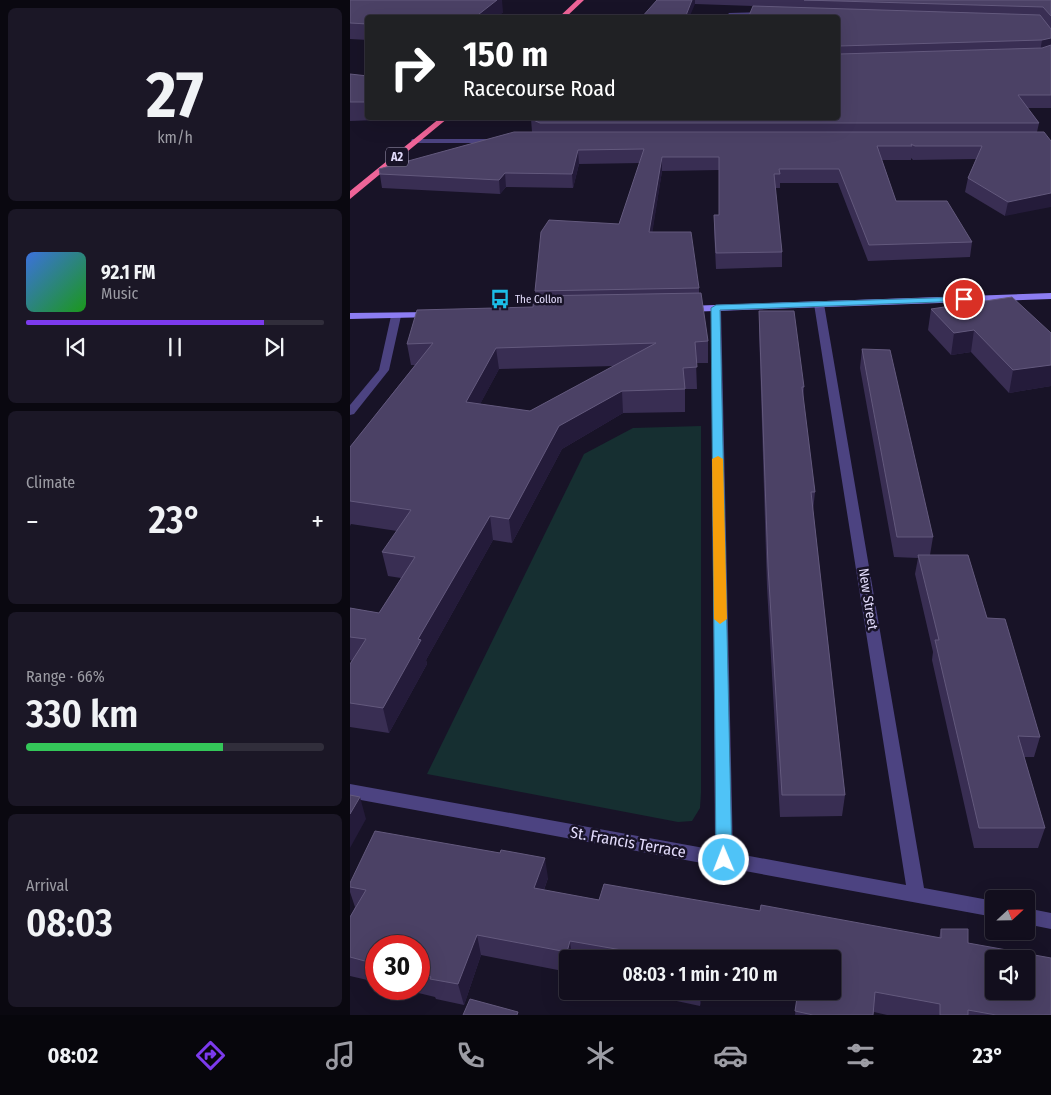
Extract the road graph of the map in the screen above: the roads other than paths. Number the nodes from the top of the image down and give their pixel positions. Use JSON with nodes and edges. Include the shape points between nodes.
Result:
{"nodes":[{"id":1,"x":581,"y":0,"type":"edge"},
{"id":2,"x":772,"y":14,"type":"edge"},
{"id":3,"x":564,"y":15,"type":"edge"},
{"id":4,"x":729,"y":15,"type":"edge"},
{"id":5,"x":441,"y":120,"type":"edge"},
{"id":6,"x":415,"y":141,"type":"junction"},
{"id":7,"x":504,"y":141,"type":"edge"},
{"id":8,"x":350,"y":196,"type":"edge"},
{"id":9,"x":1051,"y":296,"type":"edge"},
{"id":10,"x":819,"y":304,"type":"junction"},
{"id":11,"x":716,"y":308,"type":"junction"},
{"id":12,"x":676,"y":309,"type":"edge"},
{"id":13,"x":446,"y":314,"type":"edge"},
{"id":14,"x":350,"y":316,"type":"edge"},
{"id":15,"x":396,"y":316,"type":"junction"},
{"id":16,"x":350,"y":412,"type":"edge"},
{"id":17,"x":350,"y":791,"type":"edge"},
{"id":18,"x":724,"y":860,"type":"junction"},
{"id":19,"x":916,"y":894,"type":"junction"},
{"id":20,"x":985,"y":908,"type":"edge"},
{"id":21,"x":1035,"y":918,"type":"edge"},
{"id":22,"x":1051,"y":921,"type":"edge"}],
"edges":[{"from":1,"to":3,"type":"highway"},
{"from":2,"to":4,"type":"street"},
{"from":5,"to":6,"type":"highway","number":"A2"},
{"from":6,"to":7,"type":"street"},
{"from":6,"to":8,"type":"highway","number":"A2"},
{"from":9,"to":10,"type":"main road"},
{"from":10,"to":11,"type":"main road"},
{"from":10,"to":19,"type":"street","name":"New Street"},
{"from":11,"to":12,"type":"main road"},
{"from":11,"to":18,"type":"street"},
{"from":13,"to":15,"type":"main road"},
{"from":14,"to":15,"type":"main road"},
{"from":15,"to":16,"type":"street","via":[[384,370]]},
{"from":17,"to":18,"type":"street","name":"St. Francis Terrace"},
{"from":18,"to":19,"type":"street","name":"St. Francis Terrace"},
{"from":19,"to":20,"type":"street","name":"St. Francis Terrace"},
{"from":21,"to":22,"type":"street"}]}
